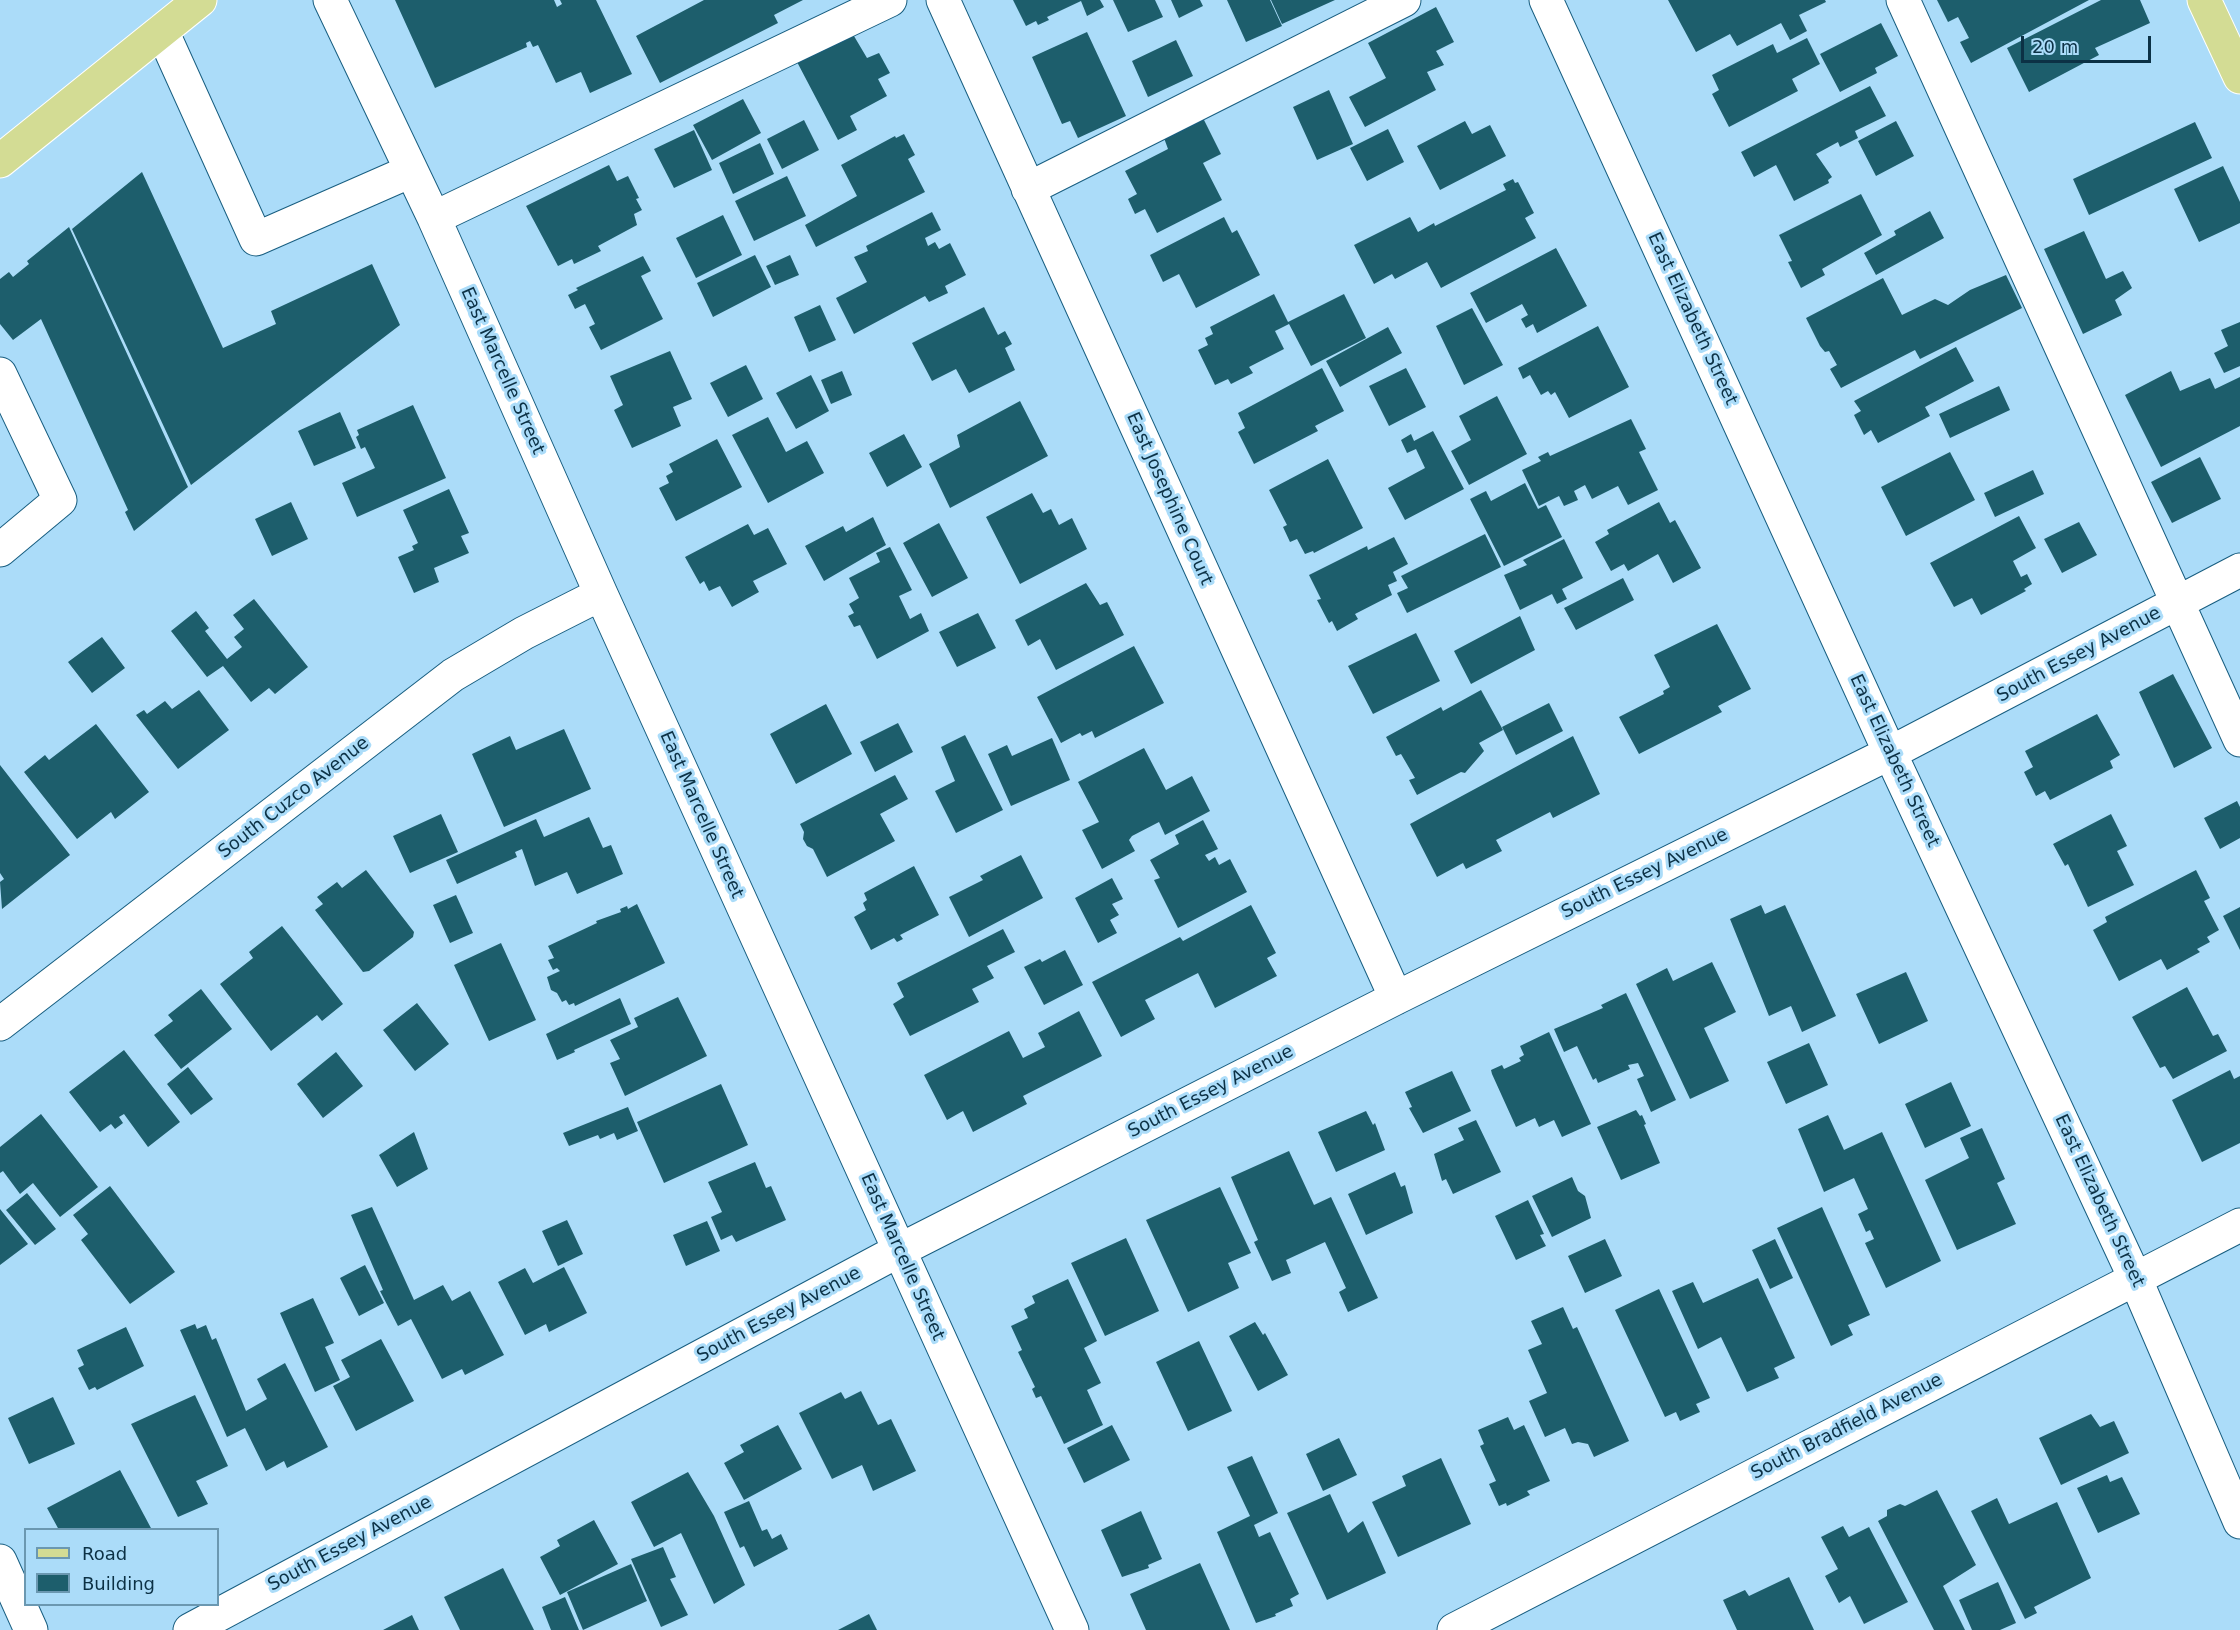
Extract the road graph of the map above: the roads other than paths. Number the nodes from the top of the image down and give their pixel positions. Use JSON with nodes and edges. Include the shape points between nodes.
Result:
{"nodes":[{"id":1,"x":200,"y":0,"type":"edge"},
{"id":2,"x":330,"y":0,"type":"edge"},
{"id":3,"x":890,"y":0,"type":"edge"},
{"id":4,"x":943,"y":0,"type":"edge"},
{"id":5,"x":1404,"y":0,"type":"edge"},
{"id":6,"x":1546,"y":0,"type":"edge"},
{"id":7,"x":1903,"y":0,"type":"edge"},
{"id":8,"x":2204,"y":0,"type":"edge"},
{"id":9,"x":162,"y":31,"type":"junction"},
{"id":10,"x":2240,"y":77,"type":"edge"},
{"id":11,"x":0,"y":161,"type":"edge"},
{"id":12,"x":411,"y":171,"type":"junction"},
{"id":13,"x":1028,"y":189,"type":"junction"},
{"id":14,"x":434,"y":218,"type":"junction"},
{"id":15,"x":3,"y":391,"type":"edge"},
{"id":16,"x":0,"y":550,"type":"edge"},
{"id":17,"x":2240,"y":570,"type":"edge"},
{"id":18,"x":601,"y":594,"type":"junction"},
{"id":19,"x":2177,"y":603,"type":"junction"},
{"id":20,"x":2240,"y":740,"type":"edge"},
{"id":21,"x":1890,"y":753,"type":"junction"},
{"id":22,"x":1396,"y":998,"type":"junction"},
{"id":23,"x":0,"y":1024,"type":"edge"},
{"id":24,"x":2240,"y":1225,"type":"edge"},
{"id":25,"x":898,"y":1251,"type":"junction"},
{"id":26,"x":2135,"y":1278,"type":"junction"},
{"id":27,"x":2240,"y":1522,"type":"edge"},
{"id":28,"x":0,"y":1561,"type":"edge"},
{"id":29,"x":31,"y":1630,"type":"edge"},
{"id":30,"x":190,"y":1630,"type":"edge"},
{"id":31,"x":1072,"y":1630,"type":"edge"},
{"id":32,"x":1454,"y":1630,"type":"edge"}],
"edges":[{"from":1,"to":9,"type":"main road"},
{"from":2,"to":12,"type":"street","name":"East Marcelle Street"},
{"from":3,"to":14,"type":"street"},
{"from":4,"to":13,"type":"street","name":"East Josephine Court"},
{"from":5,"to":13,"type":"street"},
{"from":6,"to":21,"type":"street","name":"East Elizabeth Street"},
{"from":7,"to":19,"type":"street"},
{"from":8,"to":10,"type":"main road"},
{"from":9,"to":11,"type":"main road"},
{"from":9,"to":12,"type":"street","via":[[256,239]]},
{"from":12,"to":14,"type":"street","name":"East Marcelle Street"},
{"from":13,"to":22,"type":"street","name":"East Josephine Court"},
{"from":14,"to":18,"type":"street","name":"East Marcelle Street"},
{"from":15,"to":16,"type":"street","via":[[60,500]]},
{"from":17,"to":19,"type":"street","name":"South Essey Avenue"},
{"from":18,"to":23,"type":"street","name":"South Cuzco Avenue","via":[[453,675]]},
{"from":18,"to":25,"type":"street","name":"East Marcelle Street"},
{"from":19,"to":20,"type":"street"},
{"from":19,"to":21,"type":"street","name":"South Essey Avenue"},
{"from":21,"to":22,"type":"street","name":"South Essey Avenue"},
{"from":21,"to":26,"type":"street","name":"East Elizabeth Street"},
{"from":22,"to":25,"type":"street","name":"South Essey Avenue"},
{"from":24,"to":26,"type":"street","name":"South Bradfield Avenue"},
{"from":25,"to":30,"type":"street","name":"South Essey Avenue"},
{"from":25,"to":31,"type":"street","name":"East Marcelle Street"},
{"from":26,"to":27,"type":"street","name":"East Elizabeth Street"},
{"from":26,"to":32,"type":"street","name":"South Bradfield Avenue"},
{"from":28,"to":29,"type":"street"}]}
